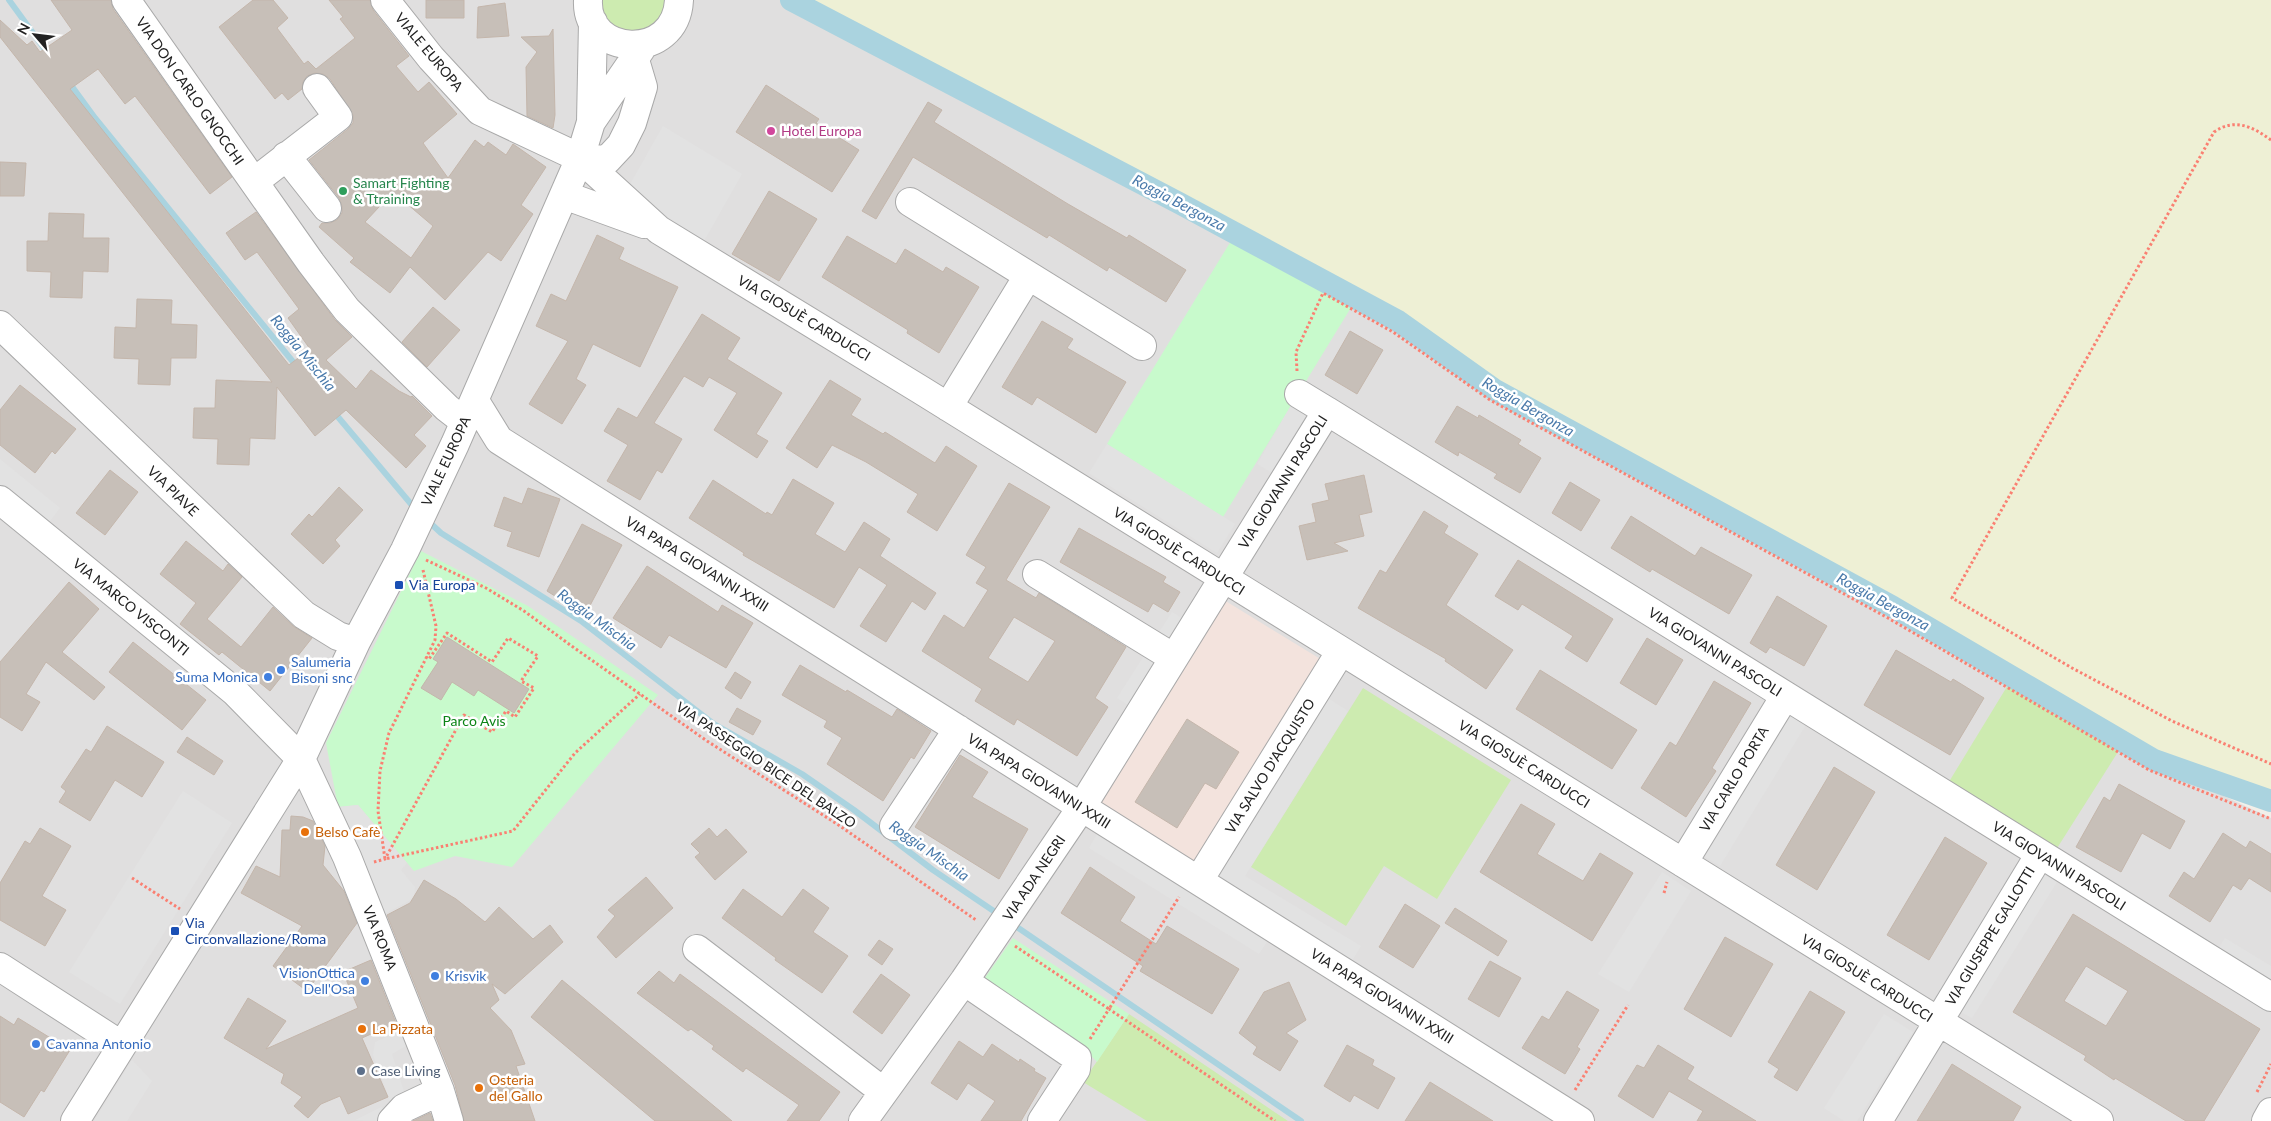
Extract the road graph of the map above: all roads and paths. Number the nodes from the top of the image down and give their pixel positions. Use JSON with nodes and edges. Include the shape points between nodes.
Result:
{"nodes":[{"id":1,"x":126,"y":0,"type":"edge"},
{"id":2,"x":385,"y":0,"type":"edge"},
{"id":3,"x":684,"y":5,"type":"edge"},
{"id":4,"x":590,"y":11,"type":"edge"},
{"id":5,"x":639,"y":52,"type":"junction"},
{"id":6,"x":317,"y":88,"type":"dead end"},
{"id":7,"x":591,"y":122,"type":"junction"},
{"id":8,"x":2271,"y":140,"type":"edge"},
{"id":9,"x":286,"y":156,"type":"junction"},
{"id":10,"x":580,"y":158,"type":"junction"},
{"id":11,"x":254,"y":182,"type":"junction"},
{"id":12,"x":564,"y":196,"type":"junction"},
{"id":13,"x":910,"y":202,"type":"dead end"},
{"id":14,"x":327,"y":208,"type":"dead end"},
{"id":15,"x":659,"y":230,"type":"junction"},
{"id":16,"x":1028,"y":276,"type":"junction"},
{"id":17,"x":0,"y":325,"type":"edge"},
{"id":18,"x":1142,"y":346,"type":"dead end"},
{"id":19,"x":1299,"y":394,"type":"joint"},
{"id":20,"x":948,"y":407,"type":"junction"},
{"id":21,"x":1326,"y":411,"type":"junction"},
{"id":22,"x":465,"y":422,"type":"junction"},
{"id":23,"x":499,"y":440,"type":"junction"},
{"id":24,"x":0,"y":500,"type":"edge"},
{"id":25,"x":412,"y":554,"type":"junction"},
{"id":26,"x":1037,"y":574,"type":"dead end"},
{"id":27,"x":1224,"y":579,"type":"junction"},
{"id":28,"x":356,"y":642,"type":"junction"},
{"id":29,"x":1342,"y":651,"type":"junction"},
{"id":30,"x":426,"y":657,"type":"junction"},
{"id":31,"x":1174,"y":658,"type":"junction"},
{"id":32,"x":640,"y":694,"type":"junction"},
{"id":33,"x":1785,"y":696,"type":"junction"},
{"id":34,"x":958,"y":730,"type":"junction"},
{"id":35,"x":301,"y":759,"type":"junction"},
{"id":36,"x":2271,"y":764,"type":"edge"},
{"id":37,"x":1081,"y":808,"type":"junction"},
{"id":38,"x":2271,"y":819,"type":"edge"},
{"id":39,"x":894,"y":826,"type":"dead end"},
{"id":40,"x":2040,"y":854,"type":"junction"},
{"id":41,"x":385,"y":858,"type":"junction"},
{"id":42,"x":1683,"y":863,"type":"junction"},
{"id":43,"x":352,"y":869,"type":"junction"},
{"id":44,"x":132,"y":878,"type":"dead end"},
{"id":45,"x":1196,"y":878,"type":"junction"},
{"id":46,"x":185,"y":912,"type":"dead end"},
{"id":47,"x":1003,"y":924,"type":"junction"},
{"id":48,"x":698,"y":949,"type":"dead end"},
{"id":49,"x":0,"y":968,"type":"edge"},
{"id":50,"x":964,"y":981,"type":"junction"},
{"id":51,"x":2271,"y":997,"type":"edge"},
{"id":52,"x":1628,"y":1005,"type":"dead end"},
{"id":53,"x":1109,"y":1010,"type":"junction"},
{"id":54,"x":1938,"y":1022,"type":"junction"},
{"id":55,"x":122,"y":1045,"type":"junction"},
{"id":56,"x":1077,"y":1058,"type":"junction"},
{"id":57,"x":440,"y":1091,"type":"junction"},
{"id":58,"x":884,"y":1092,"type":"junction"},
{"id":59,"x":2271,"y":1112,"type":"edge"},
{"id":60,"x":1571,"y":1115,"type":"edge"},
{"id":61,"x":75,"y":1121,"type":"edge"},
{"id":62,"x":392,"y":1121,"type":"edge"},
{"id":63,"x":449,"y":1121,"type":"edge"},
{"id":64,"x":863,"y":1121,"type":"edge"},
{"id":65,"x":1042,"y":1121,"type":"edge"},
{"id":66,"x":1275,"y":1121,"type":"edge"},
{"id":67,"x":1878,"y":1121,"type":"edge"},
{"id":68,"x":2099,"y":1121,"type":"edge"},
{"id":69,"x":2266,"y":1121,"type":"edge"}],
"edges":[{"from":1,"to":11,"type":"street","name":"VIA DON CARLO GNOCCHI"},
{"from":2,"to":10,"type":"street","name":"VIALE EUROPA","via":[[431,58],[480,111]]},
{"from":3,"to":5,"type":"street","via":[[665,34]]},
{"from":4,"to":5,"type":"street","via":[[600,32]]},
{"from":4,"to":7,"type":"street","name":"VIALE EUROPA"},
{"from":5,"to":7,"type":"street","name":"VIALE EUROPA"},
{"from":5,"to":10,"type":"street","via":[[643,87],[621,145],[607,160]]},
{"from":6,"to":9,"type":"street","via":[[338,116]]},
{"from":7,"to":10,"type":"street","name":"VIALE EUROPA"},
{"from":8,"to":36,"type":"path","via":[[2236,123],[2224,124],[2214,132],[1952,598],[2072,668],[2172,721]]},
{"from":9,"to":11,"type":"street"},
{"from":9,"to":14,"type":"street"},
{"from":10,"to":12,"type":"street","name":"VIALE EUROPA"},
{"from":10,"to":15,"type":"street","name":"VIA GIOSUÈ CARDUCCI"},
{"from":11,"to":22,"type":"street","name":"VIA DON CARLO GNOCCHI","via":[[347,310]]},
{"from":12,"to":15,"type":"street","name":"VIA GIOSUÈ CARDUCCI"},
{"from":12,"to":22,"type":"street","name":"VIALE EUROPA"},
{"from":13,"to":16,"type":"street"},
{"from":15,"to":20,"type":"street","name":"VIA GIOSUÈ CARDUCCI"},
{"from":16,"to":18,"type":"street"},
{"from":16,"to":20,"type":"street"},
{"from":17,"to":28,"type":"street","name":"VIA PIAVE","via":[[304,615],[338,636]]},
{"from":19,"to":21,"type":"street"},
{"from":19,"to":38,"type":"path","via":[[1296,352],[1323,293],[1393,332],[1490,400],[1888,618],[2150,770]]},
{"from":20,"to":27,"type":"street","name":"VIA GIOSUÈ CARDUCCI"},
{"from":21,"to":27,"type":"street","name":"VIA GIOVANNI PASCOLI"},
{"from":21,"to":33,"type":"street","name":"VIA GIOVANNI PASCOLI"},
{"from":22,"to":23,"type":"street","name":"VIA DON CARLO GNOCCHI"},
{"from":22,"to":23,"type":"street","via":[[489,444]]},
{"from":22,"to":25,"type":"street","name":"VIALE EUROPA","via":[[422,515]]},
{"from":23,"to":34,"type":"street","name":"VIA PAPA GIOVANNI XXIII"},
{"from":24,"to":35,"type":"street","name":"VIA MARCO VISCONTI","via":[[235,692]]},
{"from":25,"to":28,"type":"street","name":"VIALE EUROPA"},
{"from":25,"to":30,"type":"path","via":[[436,626]]},
{"from":25,"to":32,"type":"path","name":"VIA PASSEGGIO BICE DEL BALZO","via":[[486,588],[524,611]]},
{"from":26,"to":31,"type":"street"},
{"from":27,"to":29,"type":"street","name":"VIA GIOSUÈ CARDUCCI"},
{"from":27,"to":31,"type":"street","name":"VIA ADA NEGRI"},
{"from":28,"to":35,"type":"street","name":"VIALE EUROPA"},
{"from":29,"to":42,"type":"street","name":"VIA GIOSUÈ CARDUCCI"},
{"from":29,"to":45,"type":"street","name":"VIA SALVO D'ACQUISTO"},
{"from":30,"to":41,"type":"path","via":[[389,732],[380,771],[378,811]]},
{"from":30,"to":41,"type":"path","via":[[429,659],[447,633],[492,662],[508,638],[538,656],[521,681],[534,688],[515,717],[506,712],[492,732],[464,715]]},
{"from":31,"to":37,"type":"street","name":"VIA ADA NEGRI"},
{"from":32,"to":41,"type":"path","via":[[575,753],[513,831]]},
{"from":32,"to":47,"type":"path","name":"VIA PASSEGGIO BICE DEL BALZO","via":[[837,824]]},
{"from":33,"to":40,"type":"street","name":"VIA GIOVANNI PASCOLI"},
{"from":33,"to":42,"type":"street","name":"VIA CARLO PORTA"},
{"from":34,"to":37,"type":"street","name":"VIA PAPA GIOVANNI XXIII"},
{"from":34,"to":39,"type":"street"},
{"from":35,"to":43,"type":"street","name":"VIA ROMA"},
{"from":35,"to":55,"type":"street","name":"VIALE EUROPA"},
{"from":37,"to":45,"type":"street","name":"VIA PAPA GIOVANNI XXIII"},
{"from":37,"to":47,"type":"street","name":"VIA ADA NEGRI"},
{"from":40,"to":51,"type":"street","name":"VIA GIOVANNI PASCOLI"},
{"from":40,"to":54,"type":"street","name":"VIA GIUSEPPE GALLOTTI"},
{"from":41,"to":43,"type":"path"},
{"from":42,"to":54,"type":"street","name":"VIA GIOSUÈ CARDUCCI"},
{"from":43,"to":57,"type":"street","name":"VIA ROMA"},
{"from":44,"to":46,"type":"path"},
{"from":45,"to":53,"type":"path"},
{"from":45,"to":60,"type":"street","name":"VIA PAPA GIOVANNI XXIII"},
{"from":47,"to":50,"type":"street","name":"VIA ADA NEGRI"},
{"from":47,"to":53,"type":"path","name":"VIA PASSEGGIO BICE DEL BALZO"},
{"from":48,"to":58,"type":"street"},
{"from":49,"to":55,"type":"street"},
{"from":50,"to":56,"type":"street"},
{"from":50,"to":58,"type":"street","name":"VIA ADA NEGRI"},
{"from":52,"to":60,"type":"path"},
{"from":53,"to":56,"type":"path"},
{"from":53,"to":66,"type":"path","name":"VIA PASSEGGIO BICE DEL BALZO"},
{"from":54,"to":67,"type":"street","name":"VIA GIUSEPPE GALLOTTI"},
{"from":54,"to":68,"type":"street","name":"VIA GIOSUÈ CARDUCCI"},
{"from":55,"to":61,"type":"street","name":"VIALE EUROPA"},
{"from":56,"to":65,"type":"street","via":[[1076,1069]]},
{"from":57,"to":62,"type":"street","via":[[404,1108]]},
{"from":57,"to":63,"type":"street","name":"VIA ROMA"},
{"from":58,"to":64,"type":"street","name":"VIA ADA NEGRI"},
{"from":59,"to":69,"type":"street"}]}
